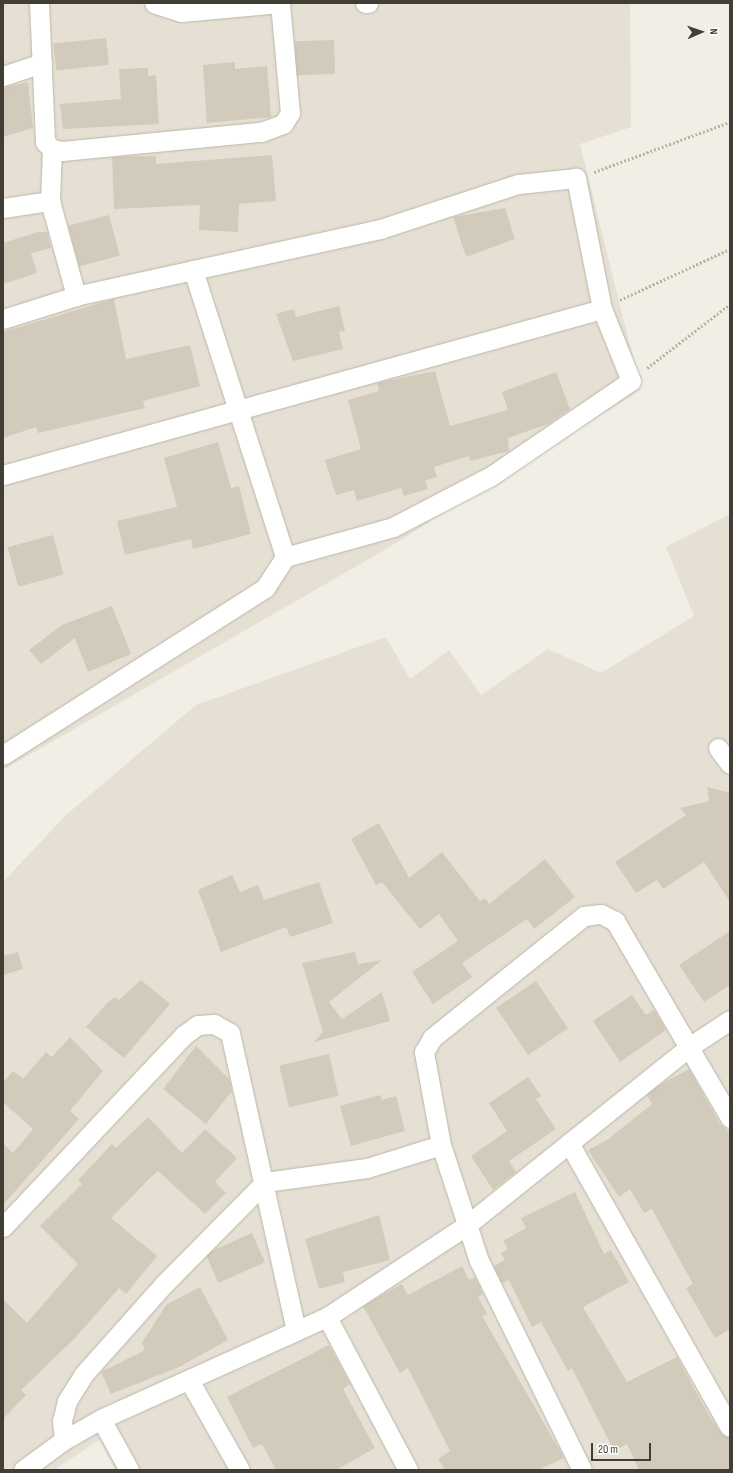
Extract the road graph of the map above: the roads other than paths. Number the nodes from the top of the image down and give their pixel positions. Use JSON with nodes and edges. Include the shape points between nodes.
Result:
{"nodes":[{"id":1,"x":39,"y":3,"type":"edge"},
{"id":2,"x":154,"y":3,"type":"edge"},
{"id":3,"x":42,"y":63,"type":"junction"},
{"id":4,"x":3,"y":76,"type":"edge"},
{"id":5,"x":52,"y":149,"type":"junction"},
{"id":6,"x":50,"y":201,"type":"junction"},
{"id":7,"x":3,"y":208,"type":"edge"},
{"id":8,"x":193,"y":270,"type":"junction"},
{"id":9,"x":76,"y":296,"type":"junction"},
{"id":10,"x":602,"y":309,"type":"junction"},
{"id":11,"x":3,"y":319,"type":"edge"},
{"id":12,"x":238,"y":410,"type":"junction"},
{"id":13,"x":3,"y":475,"type":"edge"},
{"id":14,"x":285,"y":557,"type":"junction"},
{"id":15,"x":718,"y":748,"type":"dead end"},
{"id":16,"x":3,"y":755,"type":"edge"},
{"id":17,"x":730,"y":764,"type":"edge"},
{"id":18,"x":730,"y":1020,"type":"edge"},
{"id":19,"x":689,"y":1047,"type":"junction"},
{"id":20,"x":730,"y":1118,"type":"edge"},
{"id":21,"x":568,"y":1143,"type":"junction"},
{"id":22,"x":441,"y":1145,"type":"junction"},
{"id":23,"x":265,"y":1182,"type":"junction"},
{"id":24,"x":467,"y":1225,"type":"junction"},
{"id":25,"x":3,"y":1227,"type":"edge"},
{"id":26,"x":327,"y":1317,"type":"junction"},
{"id":27,"x":296,"y":1331,"type":"junction"},
{"id":28,"x":189,"y":1380,"type":"junction"},
{"id":29,"x":102,"y":1419,"type":"junction"},
{"id":30,"x":730,"y":1427,"type":"edge"},
{"id":31,"x":64,"y":1440,"type":"junction"},
{"id":32,"x":23,"y":1470,"type":"edge"},
{"id":33,"x":130,"y":1470,"type":"edge"},
{"id":34,"x":240,"y":1470,"type":"edge"},
{"id":35,"x":408,"y":1470,"type":"edge"},
{"id":36,"x":582,"y":1470,"type":"edge"}],
"edges":[{"from":1,"to":3,"type":"street"},
{"from":2,"to":5,"type":"street","via":[[181,12],[280,3],[290,113],[283,124],[261,132],[62,151]]},
{"from":3,"to":4,"type":"street"},
{"from":3,"to":5,"type":"street","via":[[46,142]]},
{"from":5,"to":6,"type":"street"},
{"from":6,"to":7,"type":"street"},
{"from":6,"to":9,"type":"street"},
{"from":8,"to":9,"type":"street"},
{"from":8,"to":10,"type":"street","via":[[380,229],[518,184],[576,178]]},
{"from":8,"to":12,"type":"street"},
{"from":9,"to":11,"type":"street"},
{"from":10,"to":12,"type":"street"},
{"from":10,"to":14,"type":"street","via":[[631,381],[491,476],[393,527]]},
{"from":12,"to":13,"type":"street"},
{"from":12,"to":14,"type":"street"},
{"from":14,"to":16,"type":"street","via":[[265,588]]},
{"from":15,"to":17,"type":"street"},
{"from":18,"to":19,"type":"street"},
{"from":19,"to":20,"type":"street"},
{"from":19,"to":21,"type":"street"},
{"from":19,"to":22,"type":"street","via":[[615,922],[601,914],[584,916],[432,1038],[424,1052]]},
{"from":21,"to":24,"type":"street"},
{"from":21,"to":30,"type":"street"},
{"from":22,"to":23,"type":"street","via":[[367,1168]]},
{"from":22,"to":24,"type":"street"},
{"from":23,"to":25,"type":"street","via":[[230,1033],[214,1024],[198,1025],[184,1035]]},
{"from":23,"to":27,"type":"street"},
{"from":23,"to":31,"type":"street","via":[[165,1283],[83,1375],[67,1401],[62,1421]]},
{"from":24,"to":26,"type":"street"},
{"from":24,"to":36,"type":"street","via":[[488,1282]]},
{"from":26,"to":27,"type":"street"},
{"from":26,"to":35,"type":"street"},
{"from":27,"to":28,"type":"street"},
{"from":28,"to":29,"type":"street"},
{"from":28,"to":34,"type":"street"},
{"from":29,"to":31,"type":"street"},
{"from":29,"to":33,"type":"street"},
{"from":31,"to":32,"type":"street"}]}
